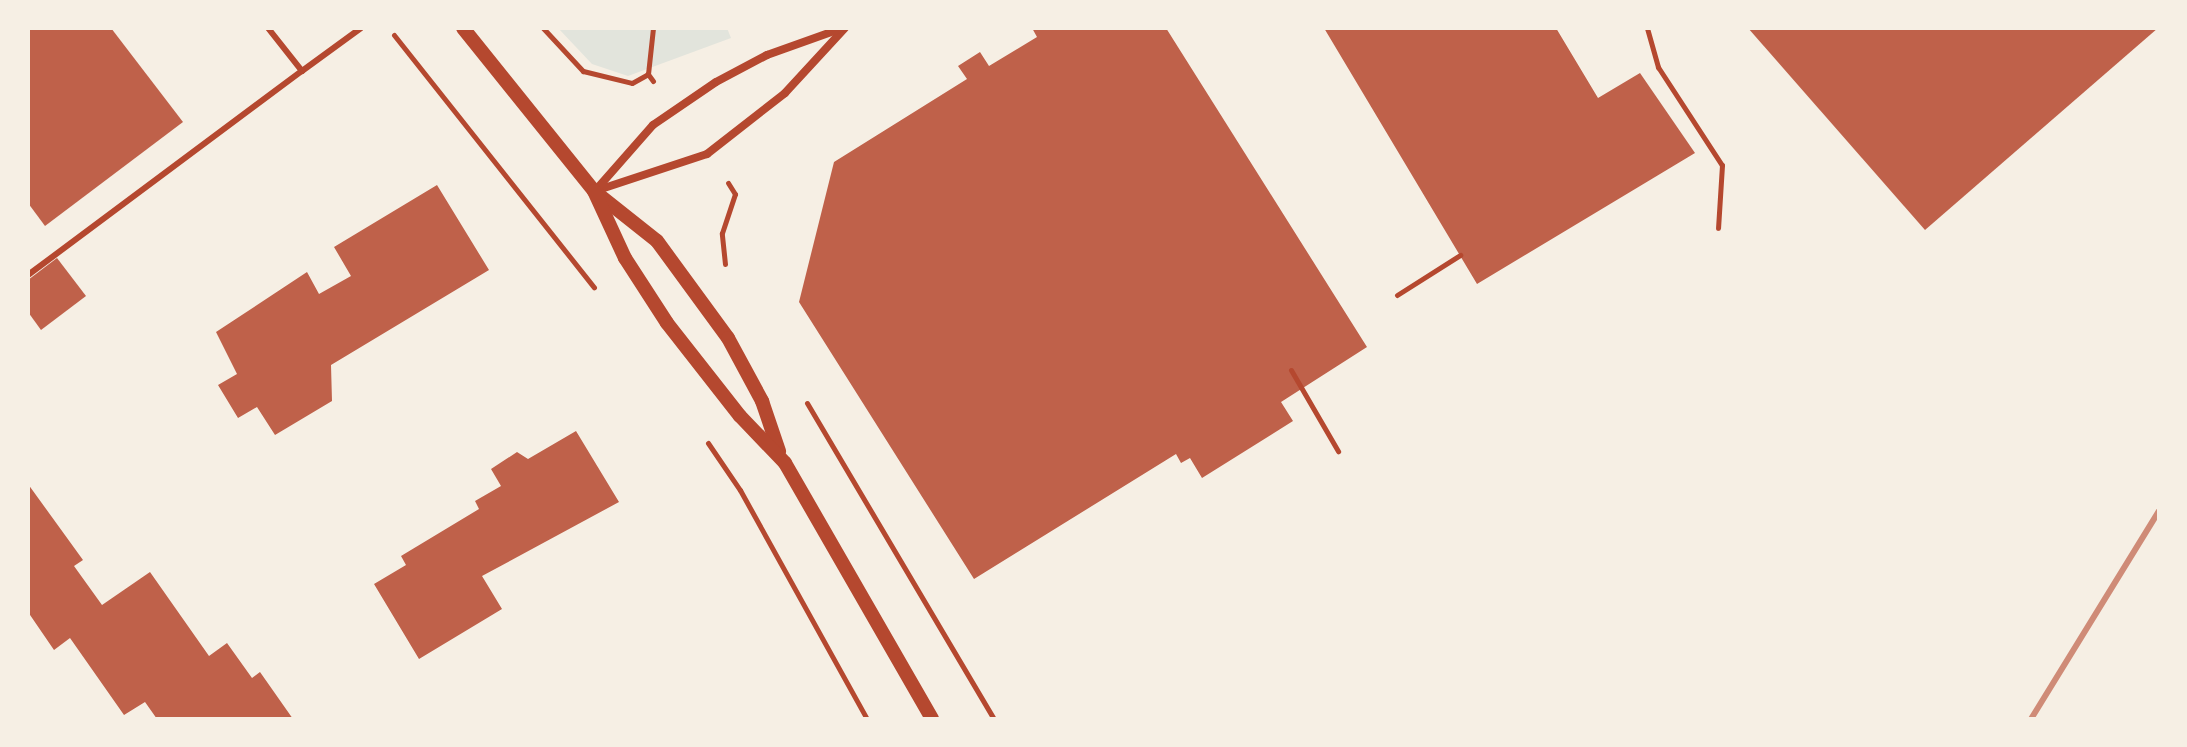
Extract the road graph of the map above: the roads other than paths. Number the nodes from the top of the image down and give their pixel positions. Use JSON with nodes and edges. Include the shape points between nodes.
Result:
{"nodes":[{"id":1,"x":268,"y":28,"type":"edge"},
{"id":2,"x":361,"y":28,"type":"edge"},
{"id":3,"x":463,"y":28,"type":"edge"},
{"id":4,"x":845,"y":28,"type":"edge"},
{"id":5,"x":302,"y":71,"type":"junction"},
{"id":6,"x":594,"y":191,"type":"junction"},
{"id":7,"x":28,"y":275,"type":"edge"},
{"id":8,"x":780,"y":456,"type":"junction"},
{"id":9,"x":932,"y":719,"type":"edge"}],
"edges":[{"from":1,"to":5,"type":"lane"},
{"from":2,"to":5,"type":"lane"},
{"from":3,"to":6,"type":"street"},
{"from":4,"to":6,"type":"street","via":[[767,55],[716,82],[653,125]]},
{"from":4,"to":6,"type":"street","via":[[785,93],[707,154]]},
{"from":5,"to":7,"type":"lane"},
{"from":6,"to":8,"type":"street","via":[[625,258],[667,323],[740,416]]},
{"from":6,"to":8,"type":"street","via":[[657,241],[728,338],[762,401]]},
{"from":8,"to":9,"type":"street"}]}
